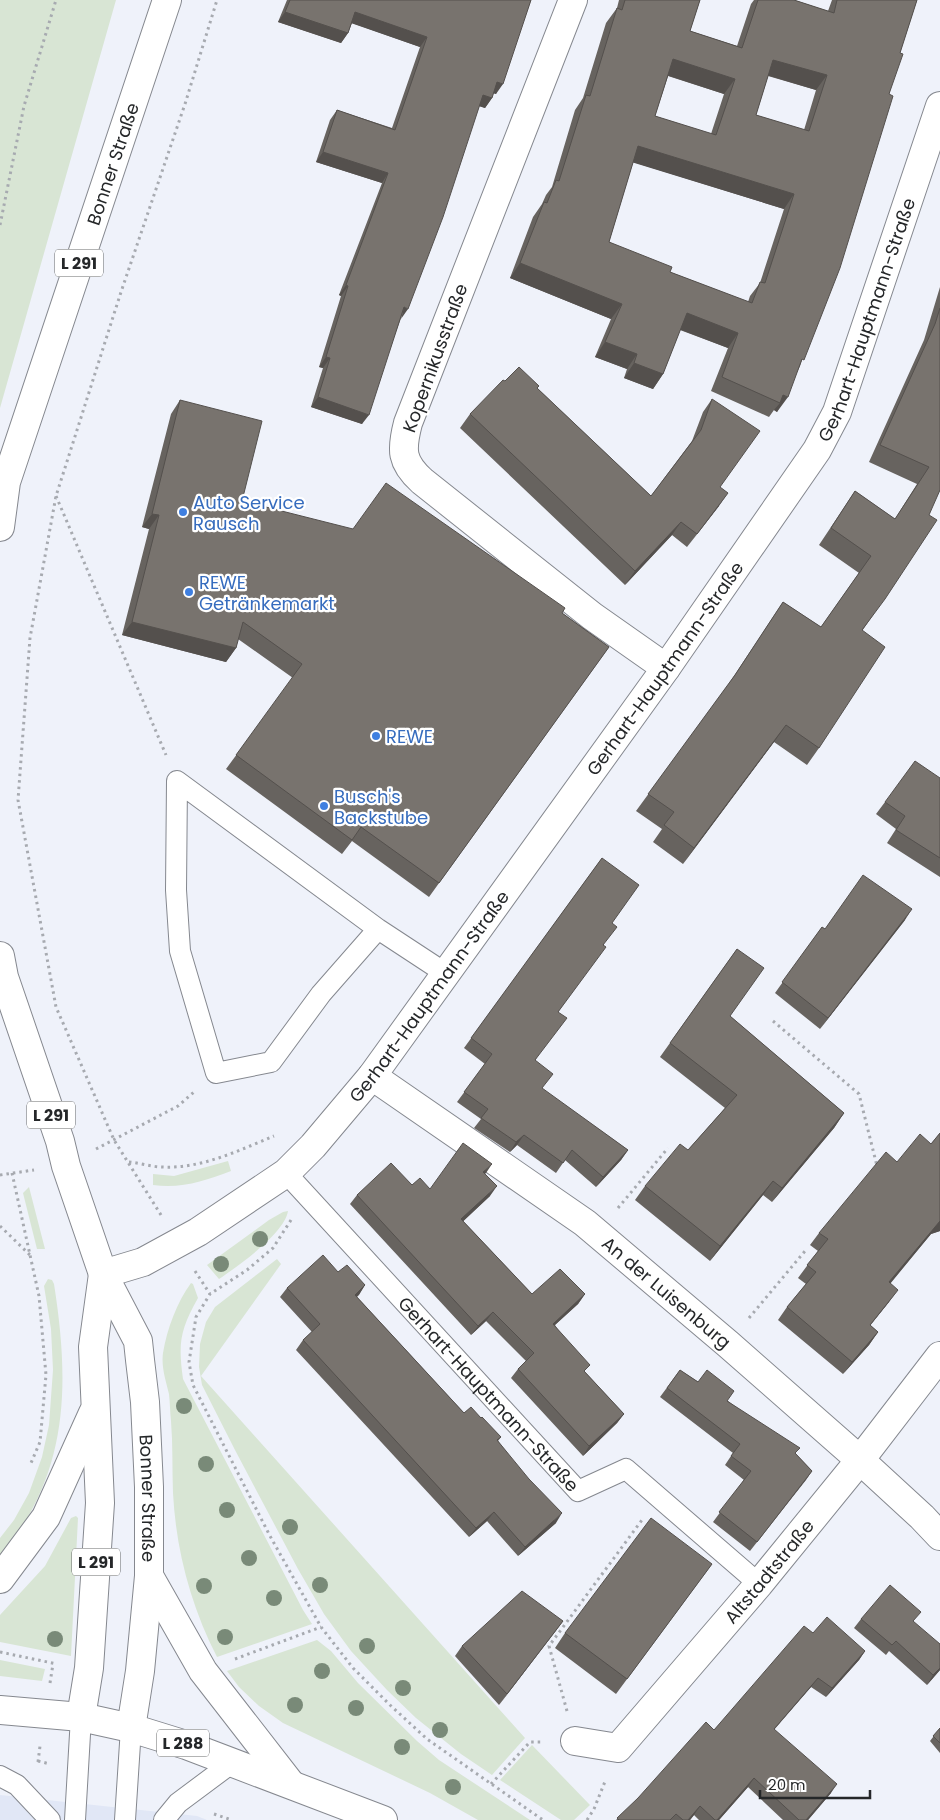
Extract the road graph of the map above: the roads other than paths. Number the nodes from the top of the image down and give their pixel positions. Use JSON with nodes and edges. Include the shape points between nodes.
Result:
{"nodes":[{"id":1,"x":167,"y":0,"type":"edge"},
{"id":2,"x":573,"y":0,"type":"edge"},
{"id":3,"x":940,"y":106,"type":"edge"},
{"id":4,"x":0,"y":527,"type":"edge"},
{"id":5,"x":666,"y":668,"type":"junction"},
{"id":6,"x":378,"y":929,"type":"junction"},
{"id":7,"x":0,"y":956,"type":"edge"},
{"id":8,"x":445,"y":973,"type":"junction"},
{"id":9,"x":372,"y":1076,"type":"junction"},
{"id":10,"x":286,"y":1173,"type":"junction"},
{"id":11,"x":103,"y":1274,"type":"junction"},
{"id":12,"x":940,"y":1356,"type":"edge"},
{"id":13,"x":96,"y":1407,"type":"junction"},
{"id":14,"x":860,"y":1460,"type":"junction"},
{"id":15,"x":940,"y":1536,"type":"edge"},
{"id":16,"x":150,"y":1576,"type":"junction"},
{"id":17,"x":0,"y":1579,"type":"edge"},
{"id":18,"x":759,"y":1584,"type":"junction"},
{"id":19,"x":0,"y":1710,"type":"edge"},
{"id":20,"x":81,"y":1717,"type":"junction"},
{"id":21,"x":131,"y":1728,"type":"junction"},
{"id":22,"x":575,"y":1741,"type":"road end"},
{"id":23,"x":233,"y":1762,"type":"junction"},
{"id":24,"x":0,"y":1776,"type":"edge"},
{"id":25,"x":290,"y":1784,"type":"junction"},
{"id":26,"x":50,"y":1820,"type":"edge"},
{"id":27,"x":75,"y":1820,"type":"edge"},
{"id":28,"x":125,"y":1820,"type":"edge"},
{"id":29,"x":164,"y":1820,"type":"edge"},
{"id":30,"x":384,"y":1820,"type":"edge"}],
"edges":[{"from":1,"to":4,"type":"street","name":"Bonner Straße","number":"L 291","via":[[6,482]]},
{"from":2,"to":5,"type":"street","name":"Kopernikusstraße","via":[[408,423],[404,458],[410,470],[422,481],[592,616]]},
{"from":3,"to":5,"type":"street","name":"Gerhart-Hauptmann-Straße","via":[[837,412],[817,450]]},
{"from":5,"to":8,"type":"street","name":"Gerhart-Hauptmann-Straße"},
{"from":6,"to":6,"type":"lane","via":[[177,781],[176,890],[180,951],[216,1073],[272,1062],[321,994]]},
{"from":6,"to":8,"type":"lane"},
{"from":7,"to":11,"type":"street","name":"Bonner Straße","number":"L 291","via":[[4,977]]},
{"from":8,"to":9,"type":"street","name":"Gerhart-Hauptmann-Straße"},
{"from":9,"to":10,"type":"street","name":"Gerhart-Hauptmann-Straße"},
{"from":9,"to":14,"type":"street","name":"An der Luisenburg","via":[[585,1223]]},
{"from":10,"to":11,"type":"street","name":"Gerhart-Hauptmann-Straße","via":[[178,1243],[143,1262]]},
{"from":10,"to":18,"type":"lane","name":"Gerhart-Hauptmann-Straße","via":[[578,1491],[626,1469]]},
{"from":11,"to":13,"type":"street","name":"Bonner Straße","number":"L 291","via":[[93,1347]]},
{"from":11,"to":16,"type":"street","name":"Bonner Straße","number":"L 291","via":[[138,1341],[145,1402]]},
{"from":12,"to":14,"type":"street","name":"Altstadtstraße"},
{"from":13,"to":17,"type":"street","via":[[46,1517]]},
{"from":13,"to":20,"type":"street","name":"Bonner Straße","number":"L 291","via":[[100,1504],[89,1668]]},
{"from":14,"to":15,"type":"street","name":"An der Luisenburg"},
{"from":14,"to":18,"type":"street","name":"Altstadtstraße"},
{"from":16,"to":21,"type":"street","name":"Bonner Straße","number":"L 291"},
{"from":16,"to":25,"type":"street","via":[[203,1671]]},
{"from":18,"to":22,"type":"street","name":"Altstadtstraße","via":[[618,1748]]},
{"from":19,"to":20,"type":"street","number":"L 288"},
{"from":20,"to":21,"type":"street","number":"L 288"},
{"from":20,"to":27,"type":"lane"},
{"from":21,"to":23,"type":"street","number":"L 288"},
{"from":21,"to":28,"type":"lane"},
{"from":23,"to":25,"type":"street","number":"L 288"},
{"from":23,"to":29,"type":"lane","via":[[178,1803]]},
{"from":24,"to":26,"type":"lane","via":[[17,1785]]},
{"from":25,"to":30,"type":"street","number":"L 288"}]}
